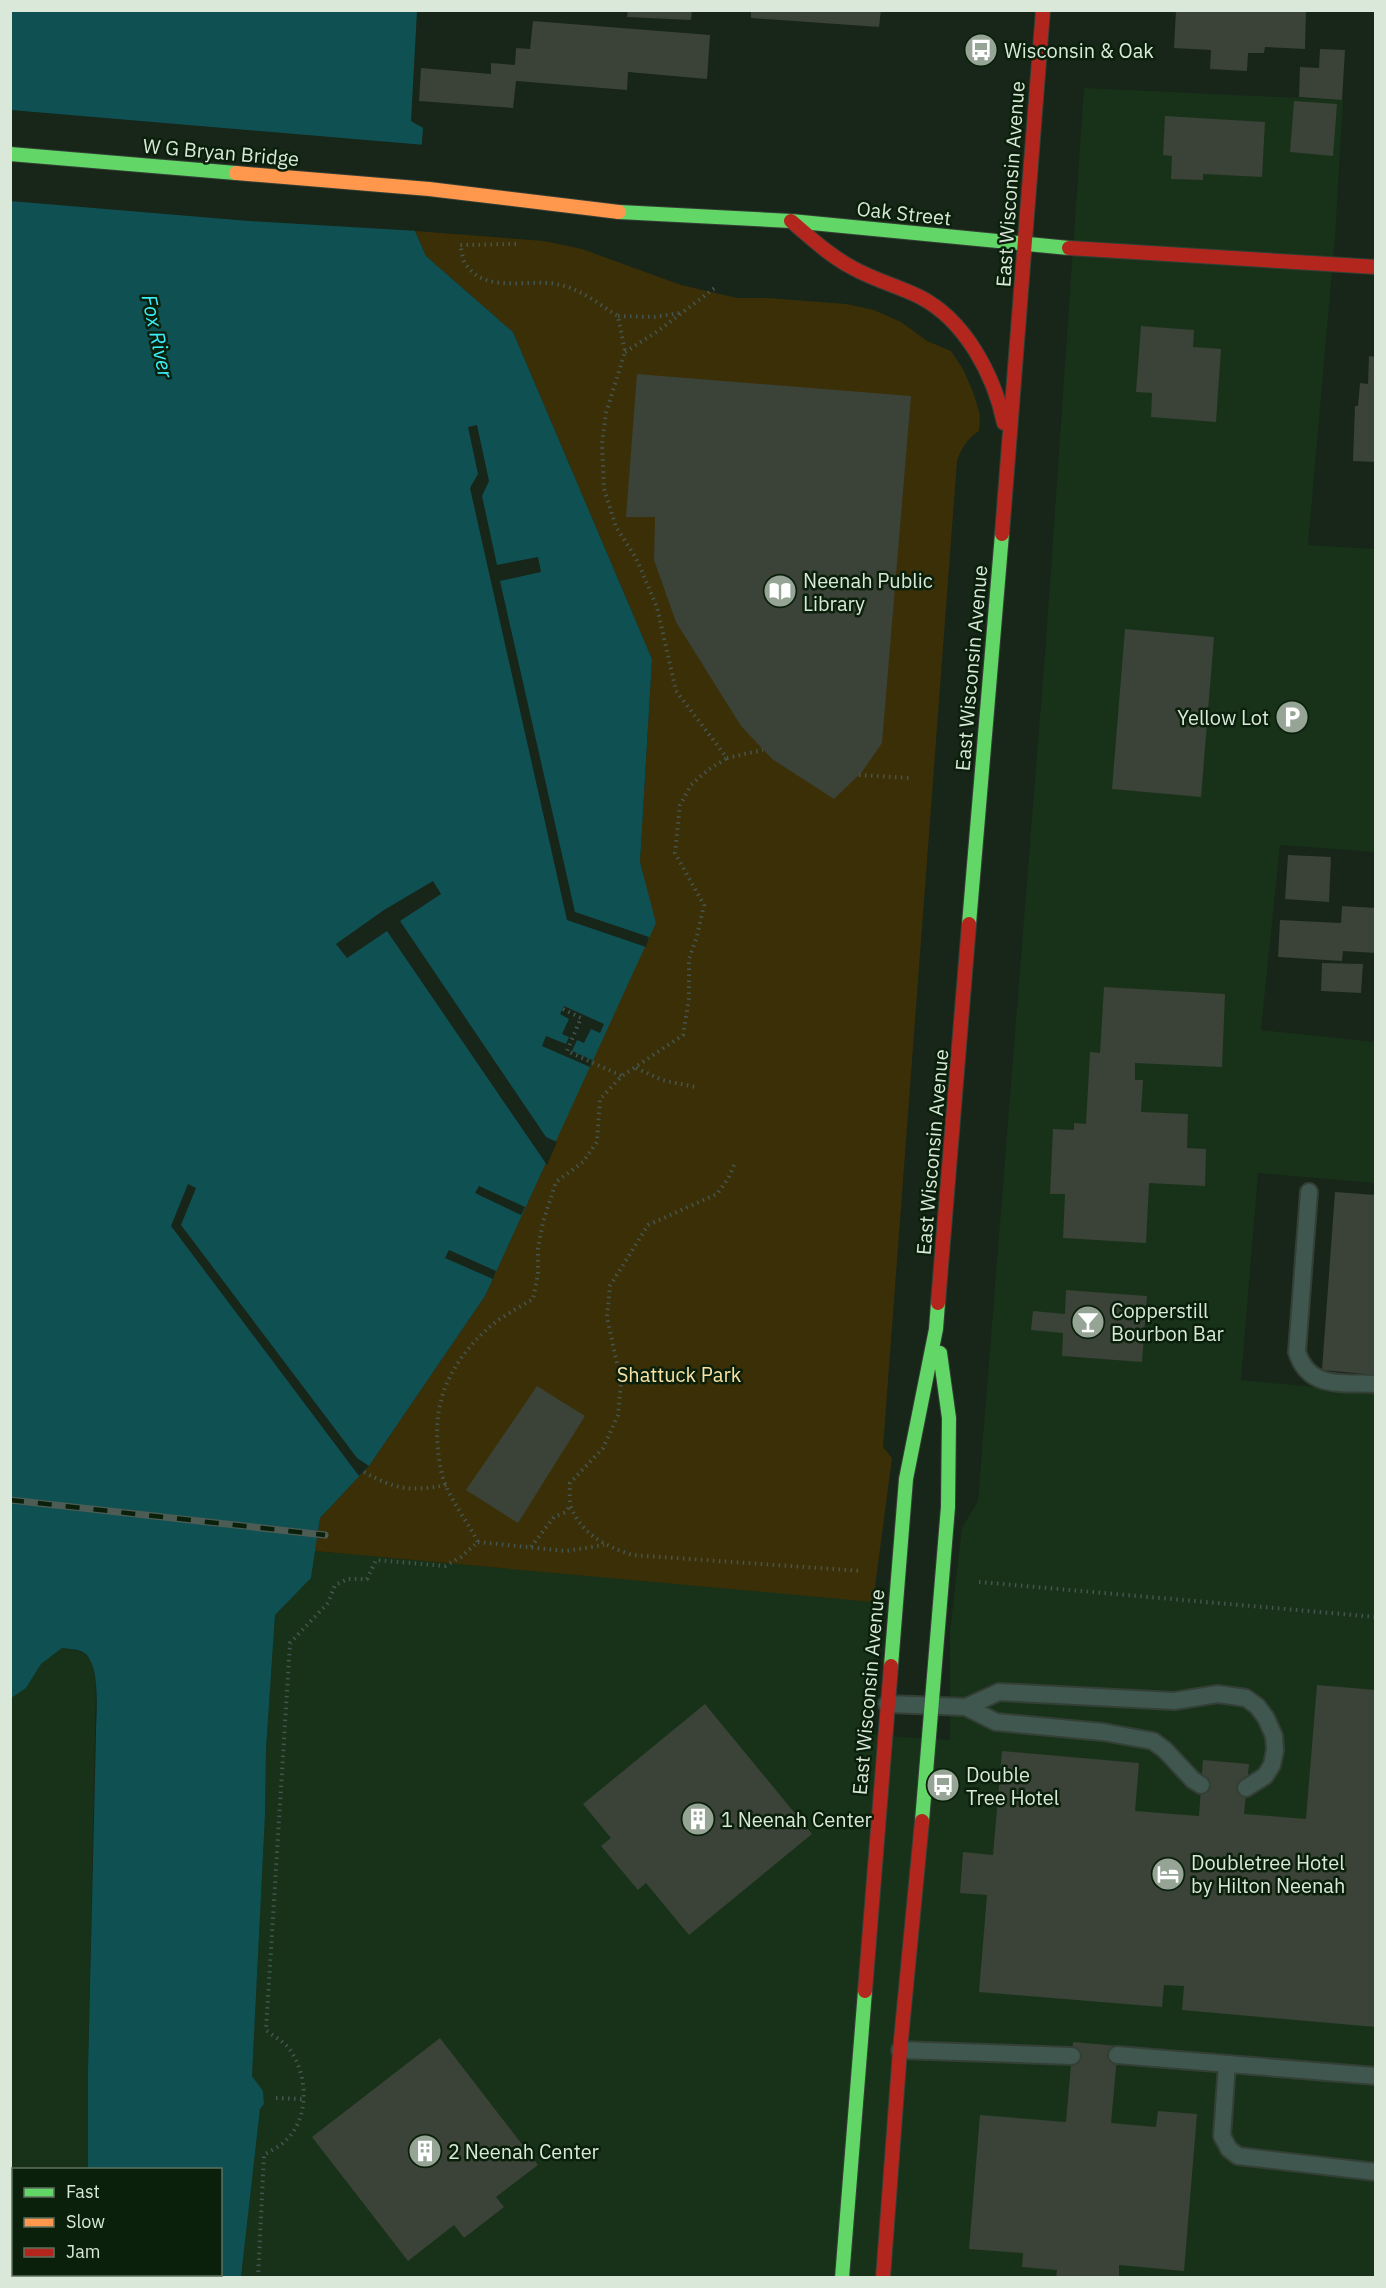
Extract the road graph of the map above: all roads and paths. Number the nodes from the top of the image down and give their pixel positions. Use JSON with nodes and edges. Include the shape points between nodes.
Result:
{"nodes":[{"id":1,"x":1043,"y":10,"type":"edge"},
{"id":2,"x":10,"y":154,"type":"edge"},
{"id":3,"x":429,"y":189,"type":"joint"},
{"id":4,"x":791,"y":221,"type":"junction"},
{"id":5,"x":516,"y":244,"type":"dead end"},
{"id":6,"x":1026,"y":244,"type":"junction"},
{"id":7,"x":1376,"y":267,"type":"edge"},
{"id":8,"x":716,"y":287,"type":"dead end"},
{"id":9,"x":680,"y":313,"type":"junction"},
{"id":10,"x":618,"y":316,"type":"junction"},
{"id":11,"x":625,"y":352,"type":"junction"},
{"id":12,"x":1009,"y":453,"type":"junction"},
{"id":13,"x":763,"y":750,"type":"dead end"},
{"id":14,"x":727,"y":758,"type":"junction"},
{"id":15,"x":859,"y":775,"type":"dead end"},
{"id":16,"x":911,"y":778,"type":"dead end"},
{"id":17,"x":563,"y":1009,"type":"dead end"},
{"id":18,"x":636,"y":1068,"type":"junction"},
{"id":19,"x":622,"y":1076,"type":"junction"},
{"id":20,"x":695,"y":1087,"type":"dead end"},
{"id":21,"x":734,"y":1165,"type":"dead end"},
{"id":22,"x":1310,"y":1192,"type":"dead end"},
{"id":23,"x":936,"y":1329,"type":"junction"},
{"id":24,"x":1376,"y":1384,"type":"edge"},
{"id":25,"x":364,"y":1472,"type":"dead end"},
{"id":26,"x":446,"y":1485,"type":"junction"},
{"id":27,"x":570,"y":1505,"type":"junction"},
{"id":28,"x":478,"y":1542,"type":"junction"},
{"id":29,"x":604,"y":1545,"type":"junction"},
{"id":30,"x":531,"y":1547,"type":"junction"},
{"id":31,"x":845,"y":1570,"type":"dead end"},
{"id":32,"x":975,"y":1582,"type":"dead end"},
{"id":33,"x":1376,"y":1617,"type":"edge"},
{"id":34,"x":887,"y":1704,"type":"junction"},
{"id":35,"x":931,"y":1705,"type":"junction"},
{"id":36,"x":966,"y":1707,"type":"junction"},
{"id":37,"x":1201,"y":1785,"type":"dead end"},
{"id":38,"x":1246,"y":1788,"type":"dead end"},
{"id":39,"x":900,"y":2050,"type":"junction"},
{"id":40,"x":1117,"y":2055,"type":"dead end"},
{"id":41,"x":1072,"y":2056,"type":"dead end"},
{"id":42,"x":1227,"y":2064,"type":"junction"},
{"id":43,"x":1376,"y":2076,"type":"edge"},
{"id":44,"x":276,"y":2098,"type":"dead end"},
{"id":45,"x":303,"y":2099,"type":"junction"},
{"id":46,"x":1376,"y":2172,"type":"edge"},
{"id":47,"x":258,"y":2277,"type":"edge"},
{"id":48,"x":842,"y":2277,"type":"edge"},
{"id":49,"x":883,"y":2277,"type":"edge"}],
"edges":[{"from":1,"to":6,"type":"main road","name":"East Wisconsin Avenue"},
{"from":2,"to":3,"type":"main road","name":"W G Bryan Bridge"},
{"from":3,"to":4,"type":"main road","name":"Oak Street","via":[[628,213]]},
{"from":4,"to":6,"type":"main road","name":"Oak Street"},
{"from":4,"to":12,"type":"main road","via":[[845,264],[933,304],[959,330],[988,374],[1003,412]]},
{"from":5,"to":10,"type":"path","via":[[460,244],[464,262],[476,274],[500,284],[559,284],[577,290]]},
{"from":6,"to":7,"type":"main road","name":"Oak Street"},
{"from":6,"to":12,"type":"main road","name":"East Wisconsin Avenue"},
{"from":8,"to":9,"type":"path"},
{"from":9,"to":10,"type":"path"},
{"from":9,"to":11,"type":"path"},
{"from":10,"to":11,"type":"path"},
{"from":11,"to":14,"type":"path","via":[[606,413],[602,443],[604,489],[616,527],[636,558],[657,607],[676,691]]},
{"from":12,"to":23,"type":"main road","name":"East Wisconsin Avenue"},
{"from":13,"to":14,"type":"path"},
{"from":14,"to":18,"type":"path","via":[[691,785],[680,805],[675,853],[704,905],[689,959],[689,998],[683,1035]]},
{"from":15,"to":16,"type":"path"},
{"from":17,"to":19,"type":"path","via":[[581,1018],[567,1051]]},
{"from":18,"to":19,"type":"path"},
{"from":18,"to":20,"type":"path","via":[[662,1080]]},
{"from":19,"to":26,"type":"path","via":[[600,1099],[597,1142],[583,1162],[556,1182],[543,1222],[533,1299],[483,1333],[447,1382],[438,1408],[437,1435]]},
{"from":21,"to":27,"type":"path","via":[[717,1194],[648,1226],[610,1286],[607,1317],[621,1382],[618,1415],[603,1448],[570,1483]]},
{"from":22,"to":24,"type":"lane","via":[[1297,1352],[1301,1364],[1318,1380]]},
{"from":23,"to":34,"type":"main road","name":"East Wisconsin Avenue","via":[[906,1479]]},
{"from":23,"to":35,"type":"main road","name":"East Wisconsin Avenue","via":[[949,1418],[948,1507]]},
{"from":25,"to":26,"type":"path","via":[[408,1490]]},
{"from":26,"to":28,"type":"path"},
{"from":27,"to":29,"type":"path","via":[[581,1525]]},
{"from":27,"to":30,"type":"path","via":[[566,1512],[554,1517]]},
{"from":28,"to":30,"type":"path"},
{"from":28,"to":45,"type":"path","via":[[445,1566],[376,1560],[367,1579],[348,1579],[335,1585],[328,1604],[290,1643],[266,2030],[285,2045],[297,2064]]},
{"from":29,"to":30,"type":"path","via":[[566,1551]]},
{"from":29,"to":31,"type":"path","via":[[632,1555]]},
{"from":32,"to":33,"type":"path"},
{"from":34,"to":35,"type":"lane"},
{"from":34,"to":48,"type":"main road","name":"East Wisconsin Avenue"},
{"from":35,"to":36,"type":"lane"},
{"from":35,"to":39,"type":"main road","name":"East Wisconsin Avenue"},
{"from":36,"to":37,"type":"lane","via":[[996,1722],[1153,1741]]},
{"from":36,"to":38,"type":"lane","via":[[999,1692],[1174,1701],[1218,1694],[1246,1698],[1266,1719],[1275,1750],[1265,1776]]},
{"from":39,"to":41,"type":"lane"},
{"from":39,"to":49,"type":"main road","name":"East Wisconsin Avenue"},
{"from":40,"to":42,"type":"lane"},
{"from":42,"to":43,"type":"lane"},
{"from":42,"to":46,"type":"lane","via":[[1222,2136],[1238,2156]]},
{"from":44,"to":45,"type":"path"},
{"from":45,"to":47,"type":"path","via":[[299,2121],[287,2139],[264,2155]]}]}
